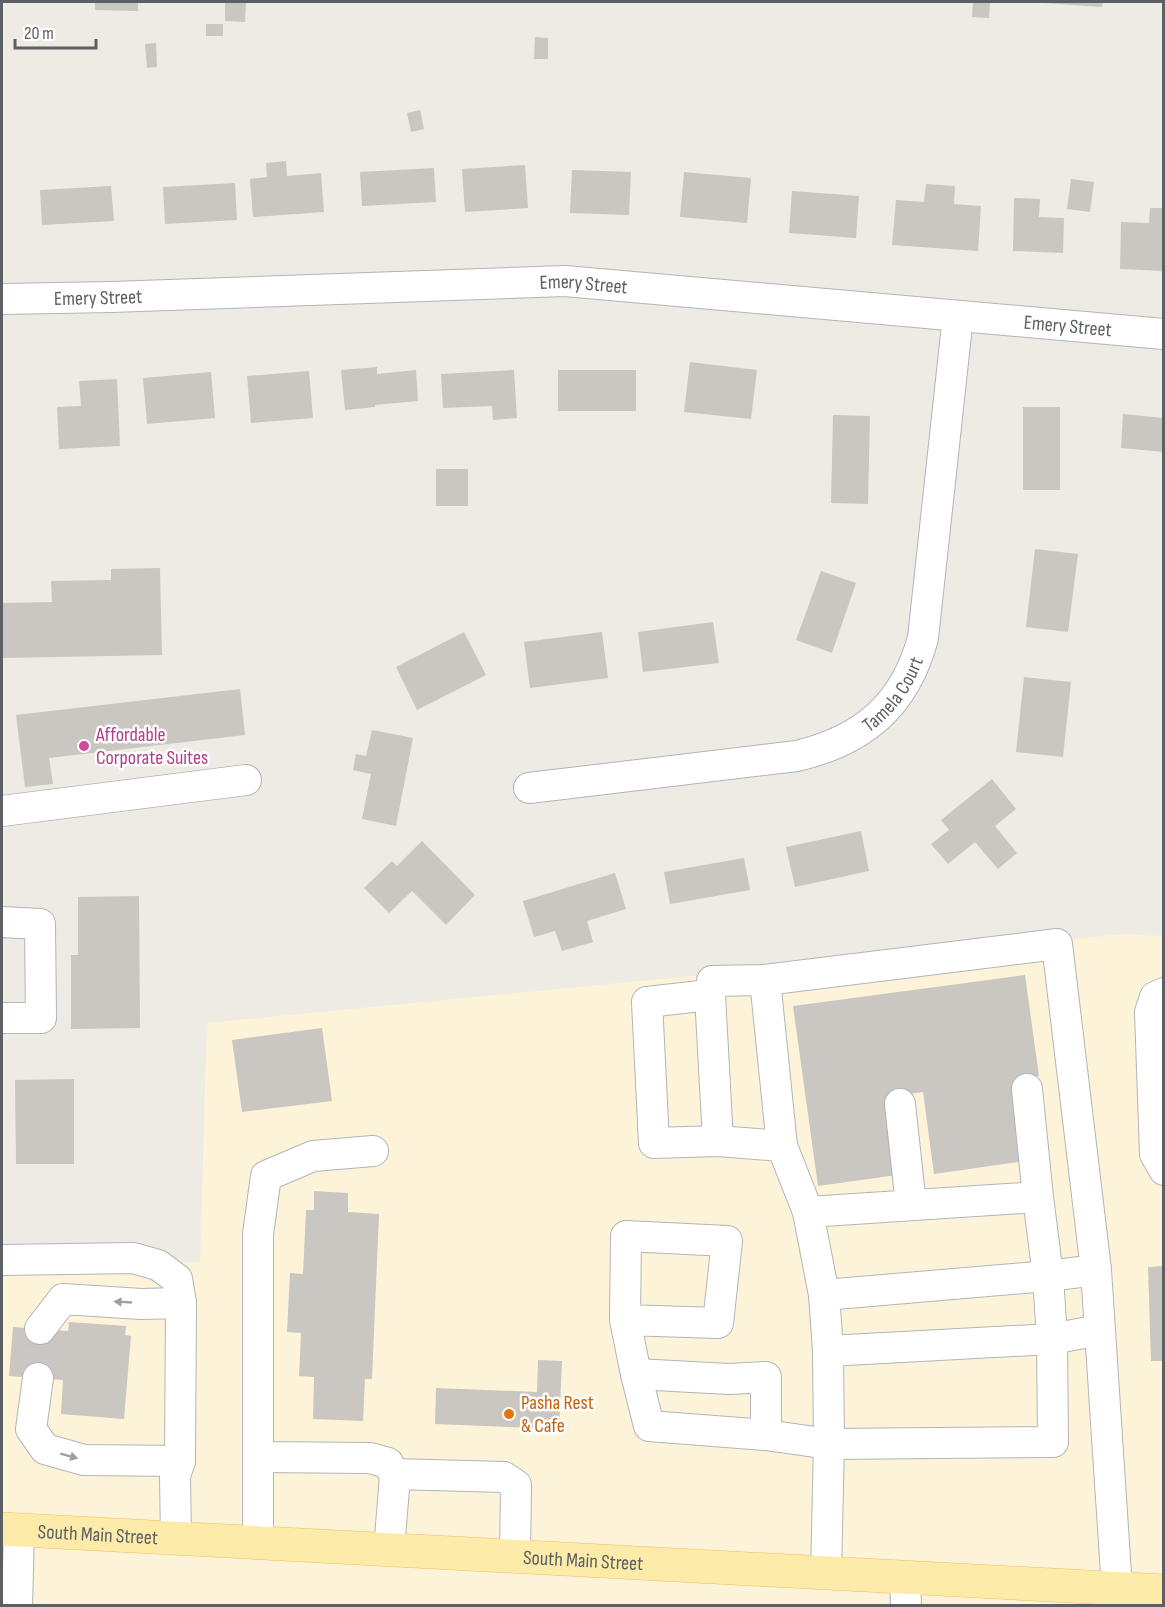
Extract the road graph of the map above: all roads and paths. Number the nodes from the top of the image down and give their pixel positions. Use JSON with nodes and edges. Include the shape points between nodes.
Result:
{"nodes":[{"id":1,"x":2,"y":299,"type":"edge"},
{"id":2,"x":958,"y":316,"type":"junction"},
{"id":3,"x":1164,"y":334,"type":"edge"},
{"id":4,"x":246,"y":780,"type":"dead end"},
{"id":5,"x":529,"y":788,"type":"dead end"},
{"id":6,"x":2,"y":811,"type":"edge"},
{"id":7,"x":2,"y":922,"type":"edge"},
{"id":8,"x":765,"y":980,"type":"junction"},
{"id":9,"x":1164,"y":993,"type":"edge"},
{"id":10,"x":710,"y":995,"type":"junction"},
{"id":11,"x":2,"y":1018,"type":"edge"},
{"id":12,"x":1027,"y":1089,"type":"dead end"},
{"id":13,"x":900,"y":1104,"type":"dead end"},
{"id":14,"x":718,"y":1141,"type":"junction"},
{"id":15,"x":782,"y":1146,"type":"junction"},
{"id":16,"x":373,"y":1151,"type":"dead end"},
{"id":17,"x":1164,"y":1170,"type":"edge"},
{"id":18,"x":1038,"y":1197,"type":"junction"},
{"id":19,"x":911,"y":1205,"type":"junction"},
{"id":20,"x":808,"y":1212,"type":"junction"},
{"id":21,"x":2,"y":1260,"type":"edge"},
{"id":22,"x":1096,"y":1270,"type":"junction"},
{"id":23,"x":1048,"y":1276,"type":"junction"},
{"id":24,"x":824,"y":1296,"type":"junction"},
{"id":25,"x":181,"y":1303,"type":"junction"},
{"id":26,"x":625,"y":1320,"type":"dead end"},
{"id":27,"x":40,"y":1329,"type":"tunnel mouth"},
{"id":28,"x":1099,"y":1330,"type":"junction"},
{"id":29,"x":1052,"y":1339,"type":"junction"},
{"id":30,"x":828,"y":1351,"type":"junction"},
{"id":31,"x":636,"y":1374,"type":"junction"},
{"id":32,"x":38,"y":1378,"type":"tunnel mouth"},
{"id":33,"x":766,"y":1435,"type":"junction"},
{"id":34,"x":829,"y":1444,"type":"junction"},
{"id":35,"x":259,"y":1457,"type":"junction"},
{"id":36,"x":180,"y":1461,"type":"junction"},
{"id":37,"x":394,"y":1474,"type":"junction"},
{"id":38,"x":10,"y":1530,"type":"edge"},
{"id":39,"x":176,"y":1538,"type":"junction"},
{"id":40,"x":258,"y":1543,"type":"junction"},
{"id":41,"x":389,"y":1550,"type":"junction"},
{"id":42,"x":515,"y":1557,"type":"junction"},
{"id":43,"x":826,"y":1573,"type":"junction"},
{"id":44,"x":1117,"y":1589,"type":"junction"},
{"id":45,"x":905,"y":1591,"type":"edge"},
{"id":46,"x":1164,"y":1591,"type":"edge"},
{"id":47,"x":17,"y":1605,"type":"edge"}],
"edges":[{"from":1,"to":2,"type":"street","name":"Emery Street","via":[[565,281]]},
{"from":2,"to":3,"type":"street","name":"Emery Street"},
{"from":2,"to":5,"type":"street","name":"Tamela Court","via":[[923,638],[910,675],[887,709],[854,735],[797,756]]},
{"from":4,"to":6,"type":"street"},
{"from":7,"to":11,"type":"street","via":[[40,924],[41,1017]]},
{"from":8,"to":10,"type":"street","via":[[712,981]]},
{"from":8,"to":15,"type":"street"},
{"from":8,"to":22,"type":"street","via":[[1057,944]]},
{"from":9,"to":17,"type":"street","via":[[1155,997],[1150,1012],[1155,1154]]},
{"from":10,"to":14,"type":"street"},
{"from":10,"to":14,"type":"street","via":[[647,1002],[654,1143]]},
{"from":12,"to":18,"type":"street"},
{"from":13,"to":19,"type":"street"},
{"from":14,"to":15,"type":"street"},
{"from":15,"to":20,"type":"street"},
{"from":16,"to":35,"type":"street","via":[[313,1156],[266,1176],[258,1234]]},
{"from":18,"to":19,"type":"street"},
{"from":18,"to":23,"type":"street"},
{"from":19,"to":20,"type":"street"},
{"from":20,"to":24,"type":"street"},
{"from":21,"to":25,"type":"street","via":[[133,1258],[158,1265],[177,1279]]},
{"from":22,"to":23,"type":"street"},
{"from":22,"to":28,"type":"street"},
{"from":23,"to":24,"type":"street"},
{"from":23,"to":29,"type":"street"},
{"from":24,"to":30,"type":"street"},
{"from":25,"to":27,"type":"street","one_way":true,"via":[[63,1299]]},
{"from":25,"to":36,"type":"street"},
{"from":26,"to":31,"type":"street"},
{"from":28,"to":29,"type":"street"},
{"from":28,"to":44,"type":"street"},
{"from":29,"to":30,"type":"street"},
{"from":29,"to":34,"type":"street","via":[[1053,1442]]},
{"from":30,"to":34,"type":"street"},
{"from":31,"to":33,"type":"street","via":[[649,1426]]},
{"from":31,"to":33,"type":"street","via":[[766,1377]]},
{"from":32,"to":36,"type":"street","one_way":true,"via":[[31,1430],[45,1449],[84,1460]]},
{"from":33,"to":34,"type":"street"},
{"from":34,"to":43,"type":"street"},
{"from":35,"to":37,"type":"street","via":[[370,1458],[388,1463]]},
{"from":35,"to":40,"type":"street"},
{"from":36,"to":39,"type":"street","via":[[175,1476]]},
{"from":37,"to":41,"type":"street"},
{"from":37,"to":42,"type":"street","via":[[504,1477],[516,1485]]},
{"from":38,"to":39,"type":"main road","name":"South Main Street"},
{"from":38,"to":47,"type":"street"},
{"from":39,"to":40,"type":"main road","name":"South Main Street"},
{"from":40,"to":41,"type":"main road","name":"South Main Street"},
{"from":41,"to":42,"type":"main road","name":"South Main Street"},
{"from":42,"to":43,"type":"main road","name":"South Main Street"},
{"from":43,"to":45,"type":"main road","name":"South Main Street"},
{"from":44,"to":45,"type":"main road","name":"South Main Street"},
{"from":44,"to":46,"type":"main road","name":"South Main Street"}]}
